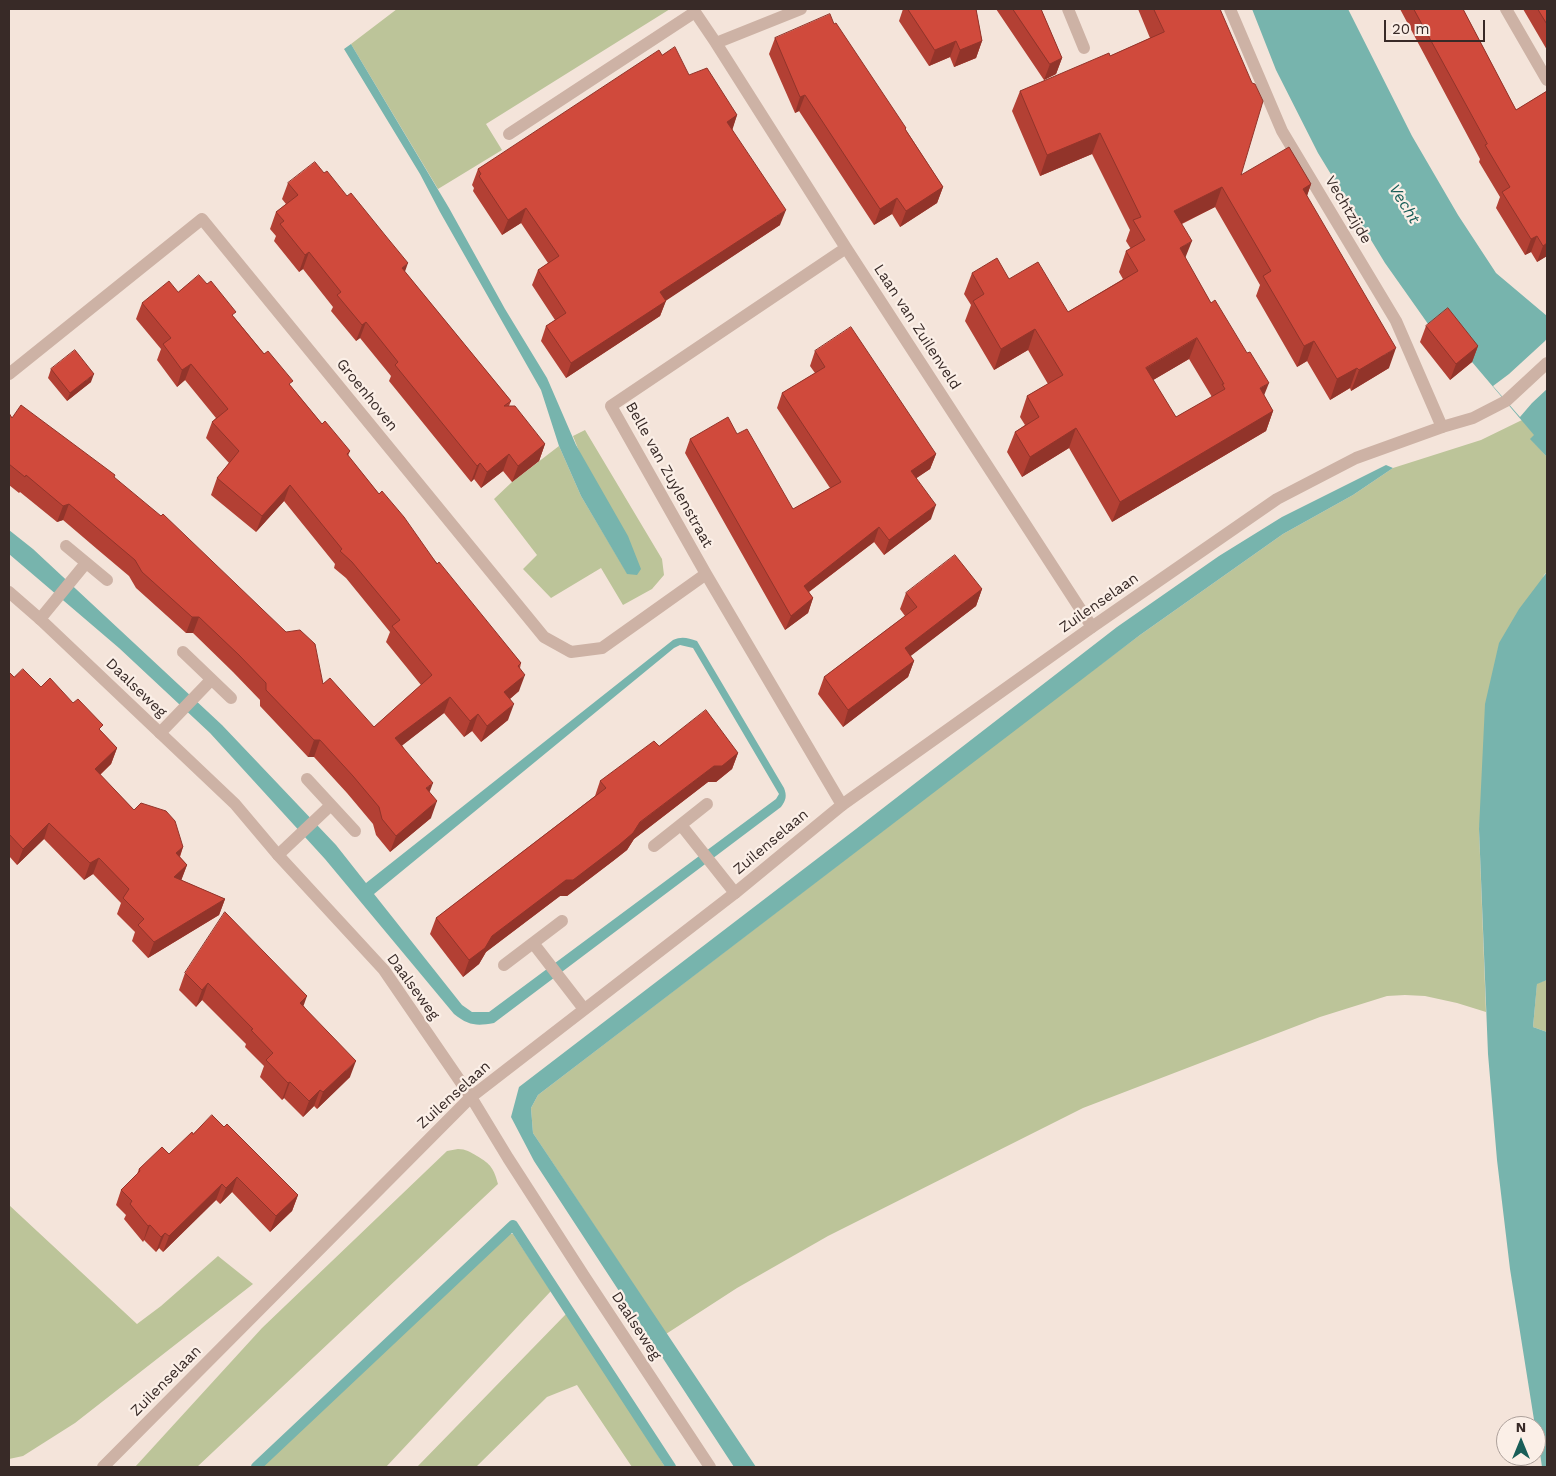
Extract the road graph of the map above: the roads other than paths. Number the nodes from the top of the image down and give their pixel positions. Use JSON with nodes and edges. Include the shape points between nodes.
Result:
{"nodes":[{"id":1,"x":801,"y":9,"type":"edge"},
{"id":2,"x":1068,"y":9,"type":"edge"},
{"id":3,"x":1230,"y":9,"type":"edge"},
{"id":4,"x":1506,"y":9,"type":"edge"},
{"id":5,"x":694,"y":10,"type":"edge"},
{"id":6,"x":716,"y":43,"type":"junction"},
{"id":7,"x":1084,"y":48,"type":"dead end"},
{"id":8,"x":1547,"y":80,"type":"edge"},
{"id":9,"x":509,"y":134,"type":"dead end"},
{"id":10,"x":846,"y":248,"type":"junction"},
{"id":11,"x":1547,"y":364,"type":"edge"},
{"id":12,"x":9,"y":374,"type":"edge"},
{"id":13,"x":1442,"y":428,"type":"junction"},
{"id":14,"x":66,"y":546,"type":"dead end"},
{"id":15,"x":86,"y":563,"type":"junction"},
{"id":16,"x":706,"y":574,"type":"junction"},
{"id":17,"x":107,"y":580,"type":"dead end"},
{"id":18,"x":9,"y":592,"type":"edge"},
{"id":19,"x":40,"y":619,"type":"junction"},
{"id":20,"x":1092,"y":627,"type":"junction"},
{"id":21,"x":183,"y":652,"type":"dead end"},
{"id":22,"x":211,"y":680,"type":"junction"},
{"id":23,"x":231,"y":698,"type":"dead end"},
{"id":24,"x":160,"y":733,"type":"junction"},
{"id":25,"x":307,"y":779,"type":"dead end"},
{"id":26,"x":707,"y":804,"type":"dead end"},
{"id":27,"x":842,"y":804,"type":"junction"},
{"id":28,"x":332,"y":805,"type":"junction"},
{"id":29,"x":681,"y":825,"type":"junction"},
{"id":30,"x":355,"y":831,"type":"dead end"},
{"id":31,"x":654,"y":846,"type":"dead end"},
{"id":32,"x":278,"y":855,"type":"junction"},
{"id":33,"x":735,"y":893,"type":"junction"},
{"id":34,"x":562,"y":921,"type":"dead end"},
{"id":35,"x":533,"y":943,"type":"junction"},
{"id":36,"x":504,"y":965,"type":"dead end"},
{"id":37,"x":584,"y":1009,"type":"junction"},
{"id":38,"x":472,"y":1098,"type":"junction"},
{"id":39,"x":102,"y":1467,"type":"edge"},
{"id":40,"x":710,"y":1467,"type":"edge"}],
"edges":[{"from":1,"to":6,"type":"street"},
{"from":2,"to":7,"type":"street"},
{"from":3,"to":13,"type":"street","name":"Vechtzijde","via":[[1282,131],[1396,321]]},
{"from":4,"to":8,"type":"street"},
{"from":5,"to":6,"type":"street","name":"Laan van Zuilenveld"},
{"from":5,"to":9,"type":"street"},
{"from":6,"to":10,"type":"street","name":"Laan van Zuilenveld"},
{"from":10,"to":16,"type":"street","name":"Belle van Zuylenstraat","via":[[611,406]]},
{"from":10,"to":20,"type":"street","name":"Laan van Zuilenveld"},
{"from":11,"to":13,"type":"street","name":"Zuilenselaan","via":[[1506,402]]},
{"from":12,"to":16,"type":"street","name":"Groenhoven","via":[[202,219],[544,637],[571,652],[602,648]]},
{"from":13,"to":20,"type":"street","name":"Zuilenselaan","via":[[1356,458],[1278,499]]},
{"from":14,"to":15,"type":"street"},
{"from":15,"to":17,"type":"street"},
{"from":15,"to":19,"type":"street"},
{"from":16,"to":27,"type":"street","name":"Belle van Zuylenstraat"},
{"from":18,"to":19,"type":"street","name":"Daalseweg"},
{"from":19,"to":24,"type":"street","name":"Daalseweg"},
{"from":20,"to":27,"type":"street","name":"Zuilenselaan"},
{"from":21,"to":22,"type":"street"},
{"from":22,"to":23,"type":"street"},
{"from":22,"to":24,"type":"street"},
{"from":24,"to":32,"type":"street","name":"Daalseweg","via":[[235,804]]},
{"from":25,"to":28,"type":"street"},
{"from":26,"to":29,"type":"street"},
{"from":27,"to":33,"type":"street","name":"Zuilenselaan"},
{"from":28,"to":30,"type":"street"},
{"from":28,"to":32,"type":"street"},
{"from":29,"to":31,"type":"street"},
{"from":29,"to":33,"type":"street"},
{"from":32,"to":38,"type":"street","name":"Daalseweg","via":[[384,970]]},
{"from":33,"to":37,"type":"street","name":"Zuilenselaan"},
{"from":34,"to":35,"type":"street"},
{"from":35,"to":36,"type":"street"},
{"from":35,"to":37,"type":"street"},
{"from":37,"to":38,"type":"street","name":"Zuilenselaan"},
{"from":38,"to":39,"type":"street","name":"Zuilenselaan"},
{"from":38,"to":40,"type":"street","name":"Daalseweg"}]}
